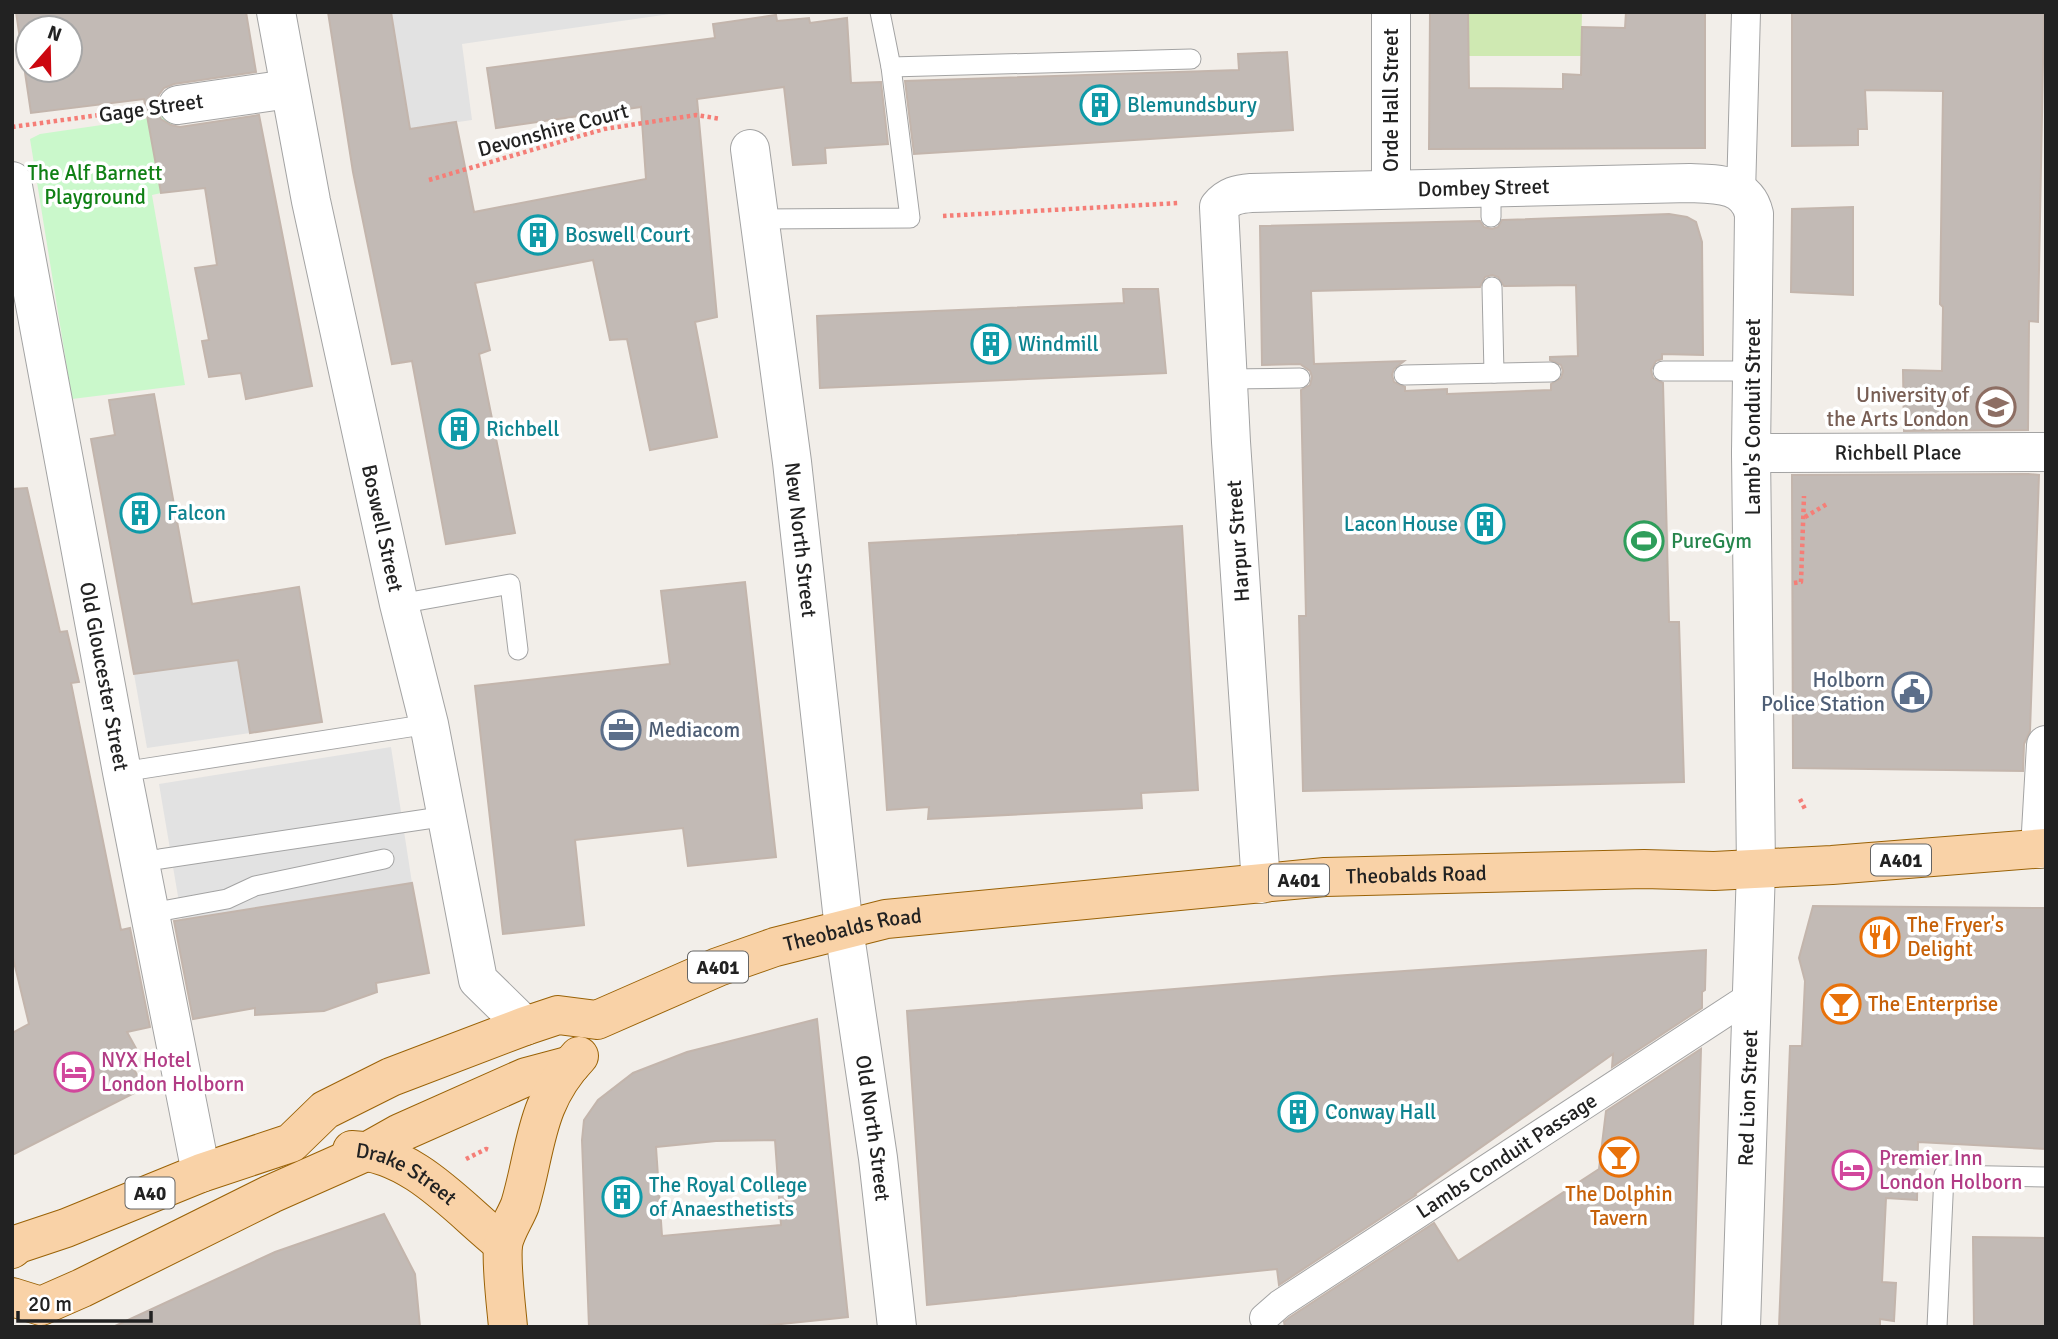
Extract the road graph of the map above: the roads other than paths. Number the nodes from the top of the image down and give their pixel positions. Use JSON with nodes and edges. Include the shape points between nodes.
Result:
{"nodes":[{"id":1,"x":276,"y":12,"type":"edge"},
{"id":2,"x":880,"y":12,"type":"edge"},
{"id":3,"x":1391,"y":12,"type":"edge"},
{"id":4,"x":1746,"y":12,"type":"edge"},
{"id":5,"x":1191,"y":60,"type":"dead end"},
{"id":6,"x":891,"y":67,"type":"junction"},
{"id":7,"x":289,"y":89,"type":"junction"},
{"id":8,"x":178,"y":105,"type":"road end"},
{"id":9,"x":750,"y":149,"type":"road end"},
{"id":10,"x":12,"y":181,"type":"edge"},
{"id":11,"x":1391,"y":188,"type":"junction"},
{"id":12,"x":1741,"y":193,"type":"junction"},
{"id":13,"x":1225,"y":200,"type":"joint"},
{"id":14,"x":758,"y":219,"type":"junction"},
{"id":15,"x":1492,"y":287,"type":"dead end"},
{"id":16,"x":1753,"y":370,"type":"junction"},
{"id":17,"x":1663,"y":371,"type":"dead end"},
{"id":18,"x":1551,"y":372,"type":"dead end"},
{"id":19,"x":1494,"y":373,"type":"junction"},
{"id":20,"x":1405,"y":375,"type":"dead end"},
{"id":21,"x":1300,"y":378,"type":"dead end"},
{"id":22,"x":1227,"y":379,"type":"junction"},
{"id":23,"x":2046,"y":452,"type":"edge"},
{"id":24,"x":1751,"y":453,"type":"junction"},
{"id":25,"x":399,"y":604,"type":"junction"},
{"id":26,"x":518,"y":650,"type":"dead end"},
{"id":27,"x":429,"y":724,"type":"junction"},
{"id":28,"x":2046,"y":746,"type":"edge"},
{"id":29,"x":122,"y":772,"type":"junction"},
{"id":30,"x":447,"y":816,"type":"junction"},
{"id":31,"x":2043,"y":849,"type":"edge"},
{"id":32,"x":384,"y":859,"type":"dead end"},
{"id":33,"x":141,"y":860,"type":"junction"},
{"id":34,"x":1756,"y":869,"type":"junction"},
{"id":35,"x":1261,"y":884,"type":"junction"},
{"id":36,"x":151,"y":913,"type":"junction"},
{"id":37,"x":844,"y":929,"type":"junction"},
{"id":38,"x":1751,"y":996,"type":"junction"},
{"id":39,"x":597,"y":1020,"type":"junction"},
{"id":40,"x":525,"y":1026,"type":"junction"},
{"id":41,"x":571,"y":1065,"type":"junction"},
{"id":42,"x":291,"y":1143,"type":"junction"},
{"id":43,"x":368,"y":1151,"type":"junction"},
{"id":44,"x":201,"y":1173,"type":"junction"},
{"id":45,"x":2046,"y":1177,"type":"edge"},
{"id":46,"x":503,"y":1244,"type":"junction"},
{"id":47,"x":12,"y":1249,"type":"edge"},
{"id":48,"x":12,"y":1297,"type":"edge"},
{"id":49,"x":1264,"y":1318,"type":"dead end"},
{"id":50,"x":508,"y":1327,"type":"edge"},
{"id":51,"x":897,"y":1327,"type":"edge"},
{"id":52,"x":1741,"y":1327,"type":"edge"},
{"id":53,"x":1937,"y":1327,"type":"edge"}],
"edges":[{"from":1,"to":7,"type":"street","name":"Boswell Street"},
{"from":2,"to":6,"type":"lane"},
{"from":3,"to":11,"type":"street","name":"Orde Hall Street"},
{"from":4,"to":12,"type":"street","name":"Lamb's Conduit Street"},
{"from":5,"to":6,"type":"lane"},
{"from":6,"to":14,"type":"lane","via":[[910,218]]},
{"from":7,"to":8,"type":"street","name":"Gage Street"},
{"from":7,"to":25,"type":"street","name":"Boswell Street"},
{"from":9,"to":14,"type":"street","name":"New North Street"},
{"from":10,"to":29,"type":"street","name":"Old Gloucester Street"},
{"from":11,"to":12,"type":"street","name":"Dombey Street","via":[[1491,201],[1690,183],[1724,185]]},
{"from":11,"to":13,"type":"street","name":"Dombey Street","via":[[1236,194]]},
{"from":12,"to":16,"type":"street","name":"Lamb's Conduit Street","via":[[1752,204],[1754,214]]},
{"from":13,"to":22,"type":"street","name":"Harpur Street","via":[[1219,207],[1219,223]]},
{"from":14,"to":37,"type":"street","name":"New North Street","via":[[792,463]]},
{"from":15,"to":19,"type":"lane"},
{"from":16,"to":17,"type":"lane"},
{"from":16,"to":24,"type":"street","name":"Lamb's Conduit Street"},
{"from":18,"to":19,"type":"lane"},
{"from":19,"to":20,"type":"lane"},
{"from":21,"to":22,"type":"lane"},
{"from":22,"to":35,"type":"street","name":"Harpur Street"},
{"from":23,"to":24,"type":"street","name":"Richbell Place"},
{"from":24,"to":34,"type":"street","name":"Lamb's Conduit Street"},
{"from":25,"to":26,"type":"lane","via":[[510,584]]},
{"from":25,"to":27,"type":"street","name":"Boswell Street"},
{"from":27,"to":29,"type":"lane"},
{"from":27,"to":30,"type":"street","name":"Boswell Street"},
{"from":28,"to":31,"type":"street"},
{"from":29,"to":33,"type":"street","name":"Old Gloucester Street"},
{"from":30,"to":33,"type":"lane"},
{"from":30,"to":40,"type":"street","name":"Boswell Street","via":[[478,980]]},
{"from":31,"to":34,"type":"main road","name":"Theobalds Road","number":"A401"},
{"from":32,"to":36,"type":"lane","via":[[255,886],[227,899]]},
{"from":33,"to":36,"type":"street","name":"Old Gloucester Street"},
{"from":34,"to":35,"type":"main road","name":"Theobalds Road","number":"A401","via":[[1353,877]]},
{"from":34,"to":38,"type":"street","name":"Red Lion Street"},
{"from":35,"to":37,"type":"main road","name":"Theobalds Road","number":"A401","via":[[886,919]]},
{"from":36,"to":44,"type":"street","name":"Old Gloucester Street"},
{"from":37,"to":39,"type":"main road","name":"Theobalds Road","number":"A401","via":[[718,967]]},
{"from":37,"to":51,"type":"street","name":"Old North Street"},
{"from":38,"to":49,"type":"street","name":"Lambs Conduit Passage"},
{"from":38,"to":52,"type":"street","name":"Red Lion Street"},
{"from":39,"to":40,"type":"main road","via":[[558,1015]]},
{"from":39,"to":41,"type":"main road","via":[[590,1045]]},
{"from":40,"to":42,"type":"main road","via":[[391,1077],[325,1110]]},
{"from":41,"to":43,"type":"main road","via":[[526,1077]]},
{"from":41,"to":46,"type":"main road","via":[[547,1102],[519,1205]]},
{"from":42,"to":43,"type":"main road","name":"Drake Street","number":"A40"},
{"from":42,"to":44,"type":"main road","number":"A40"},
{"from":43,"to":46,"type":"main road","name":"Drake Street","number":"A40","via":[[409,1167]]},
{"from":43,"to":48,"type":"main road","via":[[41,1306]]},
{"from":44,"to":47,"type":"main road","number":"A40"},
{"from":45,"to":53,"type":"lane","via":[[1944,1175]]},
{"from":46,"to":50,"type":"main road"}]}
